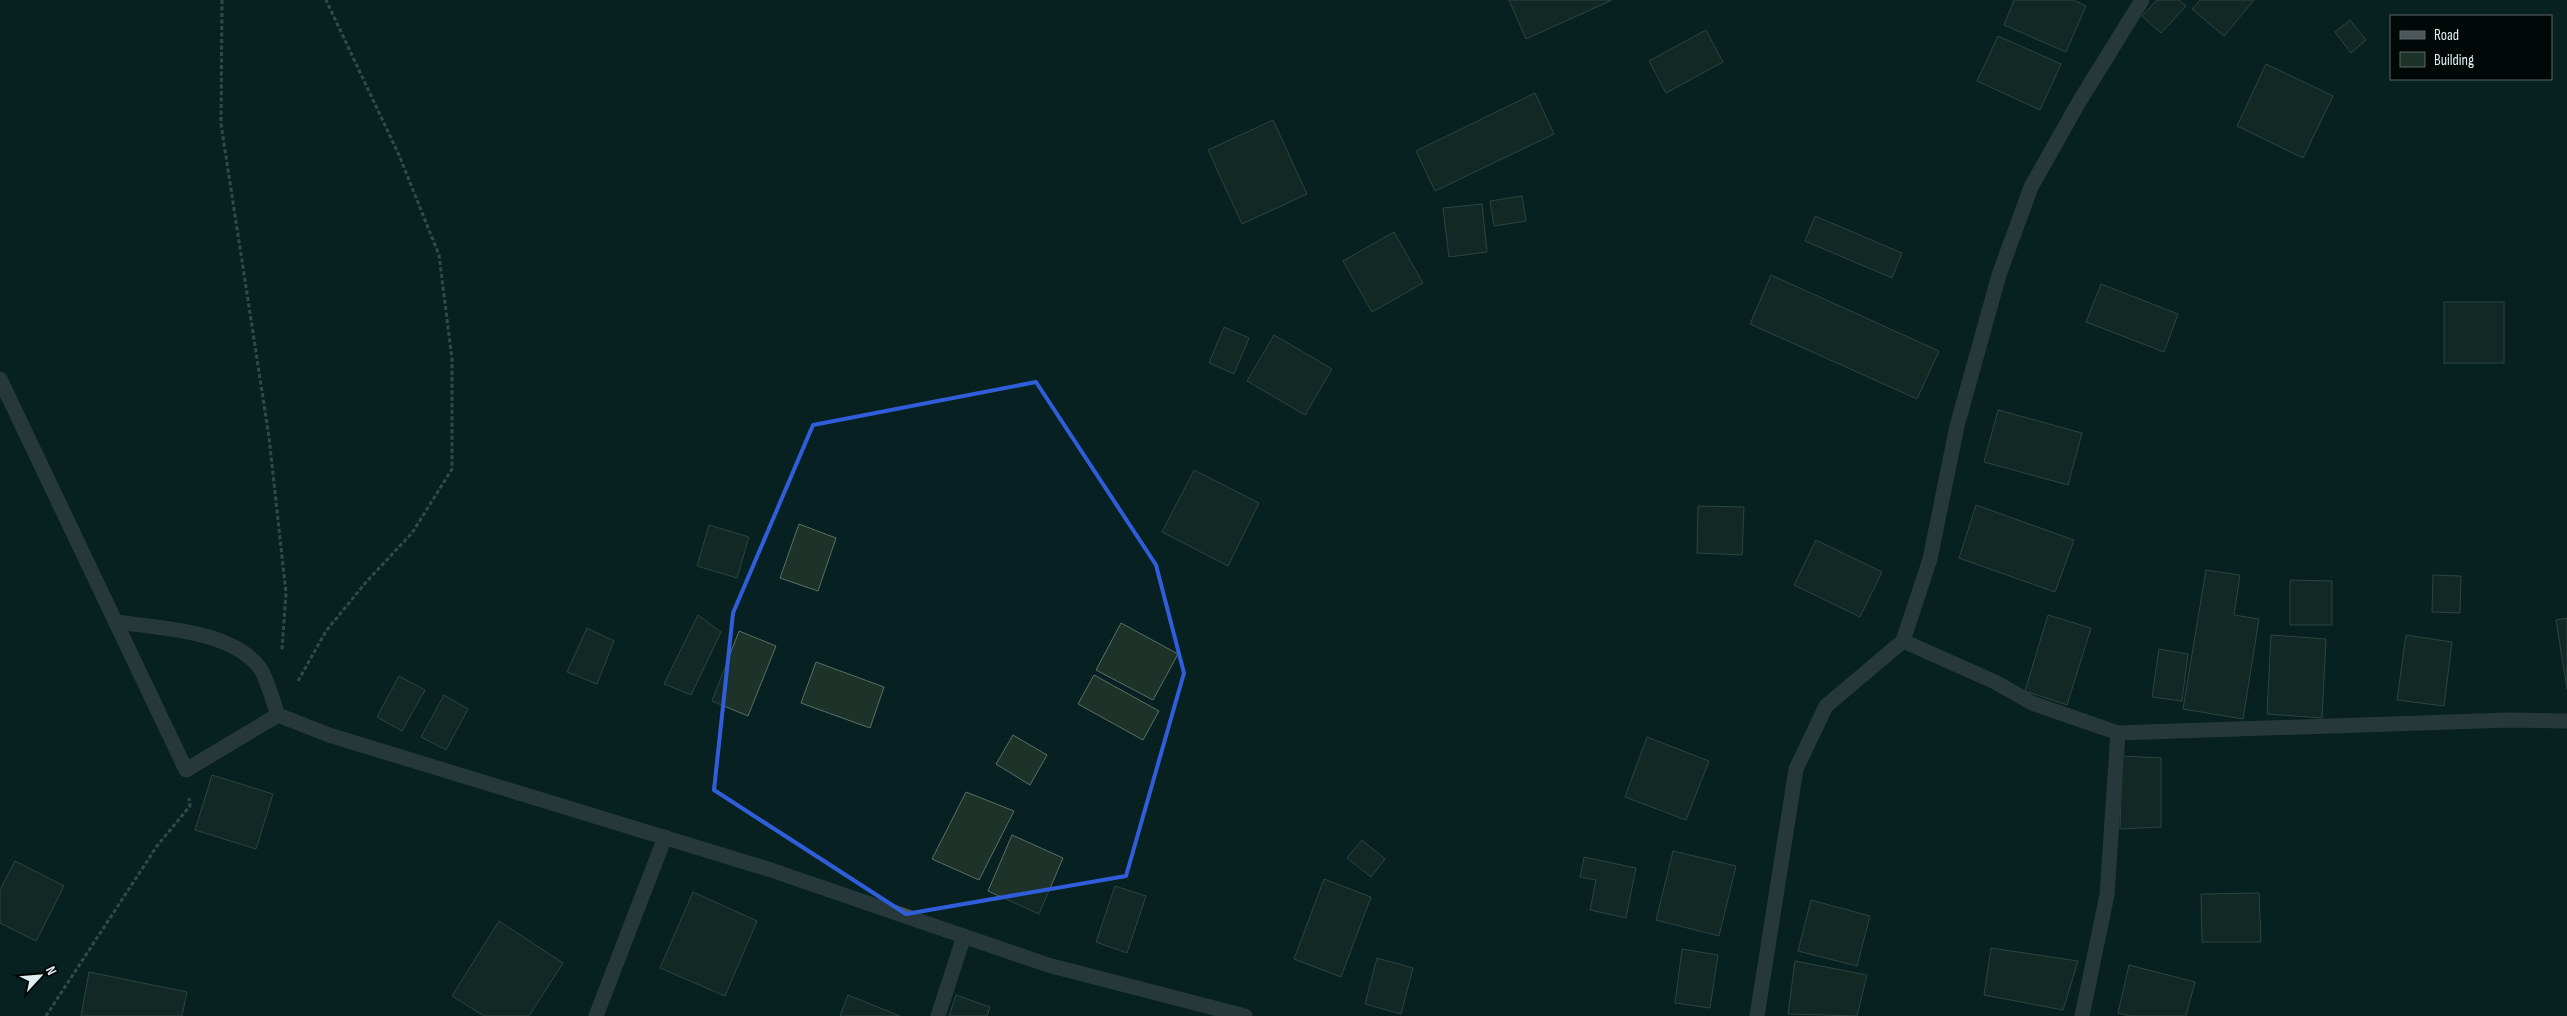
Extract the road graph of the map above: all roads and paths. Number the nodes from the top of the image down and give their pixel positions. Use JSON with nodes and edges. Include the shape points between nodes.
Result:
{"nodes":[{"id":1,"x":222,"y":0,"type":"edge"},
{"id":2,"x":326,"y":0,"type":"edge"},
{"id":3,"x":2142,"y":0,"type":"edge"},
{"id":4,"x":0,"y":379,"type":"edge"},
{"id":5,"x":116,"y":622,"type":"junction"},
{"id":6,"x":1903,"y":640,"type":"junction"},
{"id":7,"x":282,"y":658,"type":"dead end"},
{"id":8,"x":278,"y":715,"type":"junction"},
{"id":9,"x":2567,"y":721,"type":"edge"},
{"id":10,"x":2118,"y":734,"type":"junction"},
{"id":11,"x":186,"y":770,"type":"junction"},
{"id":12,"x":665,"y":837,"type":"junction"},
{"id":13,"x":964,"y":936,"type":"junction"},
{"id":14,"x":46,"y":1016,"type":"edge"},
{"id":15,"x":596,"y":1016,"type":"edge"},
{"id":16,"x":938,"y":1016,"type":"edge"},
{"id":17,"x":1245,"y":1016,"type":"edge"},
{"id":18,"x":1757,"y":1016,"type":"edge"},
{"id":19,"x":2082,"y":1016,"type":"edge"}],
"edges":[{"from":1,"to":7,"type":"path","via":[[221,124],[272,466],[286,593]]},
{"from":2,"to":8,"type":"path","via":[[399,155],[439,255],[452,359],[452,469],[412,533],[326,630]]},
{"from":3,"to":6,"type":"street","via":[[2030,188],[1999,275],[1957,426],[1930,559]]},
{"from":4,"to":5,"type":"street"},
{"from":5,"to":8,"type":"street","via":[[228,642],[260,668]]},
{"from":5,"to":11,"type":"street"},
{"from":6,"to":10,"type":"street","via":[[2032,702]]},
{"from":6,"to":18,"type":"street","via":[[1826,706],[1796,769]]},
{"from":8,"to":11,"type":"street"},
{"from":8,"to":12,"type":"street","via":[[330,735]]},
{"from":9,"to":10,"type":"street","via":[[2510,720]]},
{"from":10,"to":19,"type":"street","via":[[2107,895]]},
{"from":11,"to":14,"type":"path","via":[[190,806],[157,846]]},
{"from":12,"to":13,"type":"street"},
{"from":12,"to":15,"type":"street"},
{"from":13,"to":16,"type":"street"},
{"from":13,"to":17,"type":"street","via":[[1048,966]]}]}
